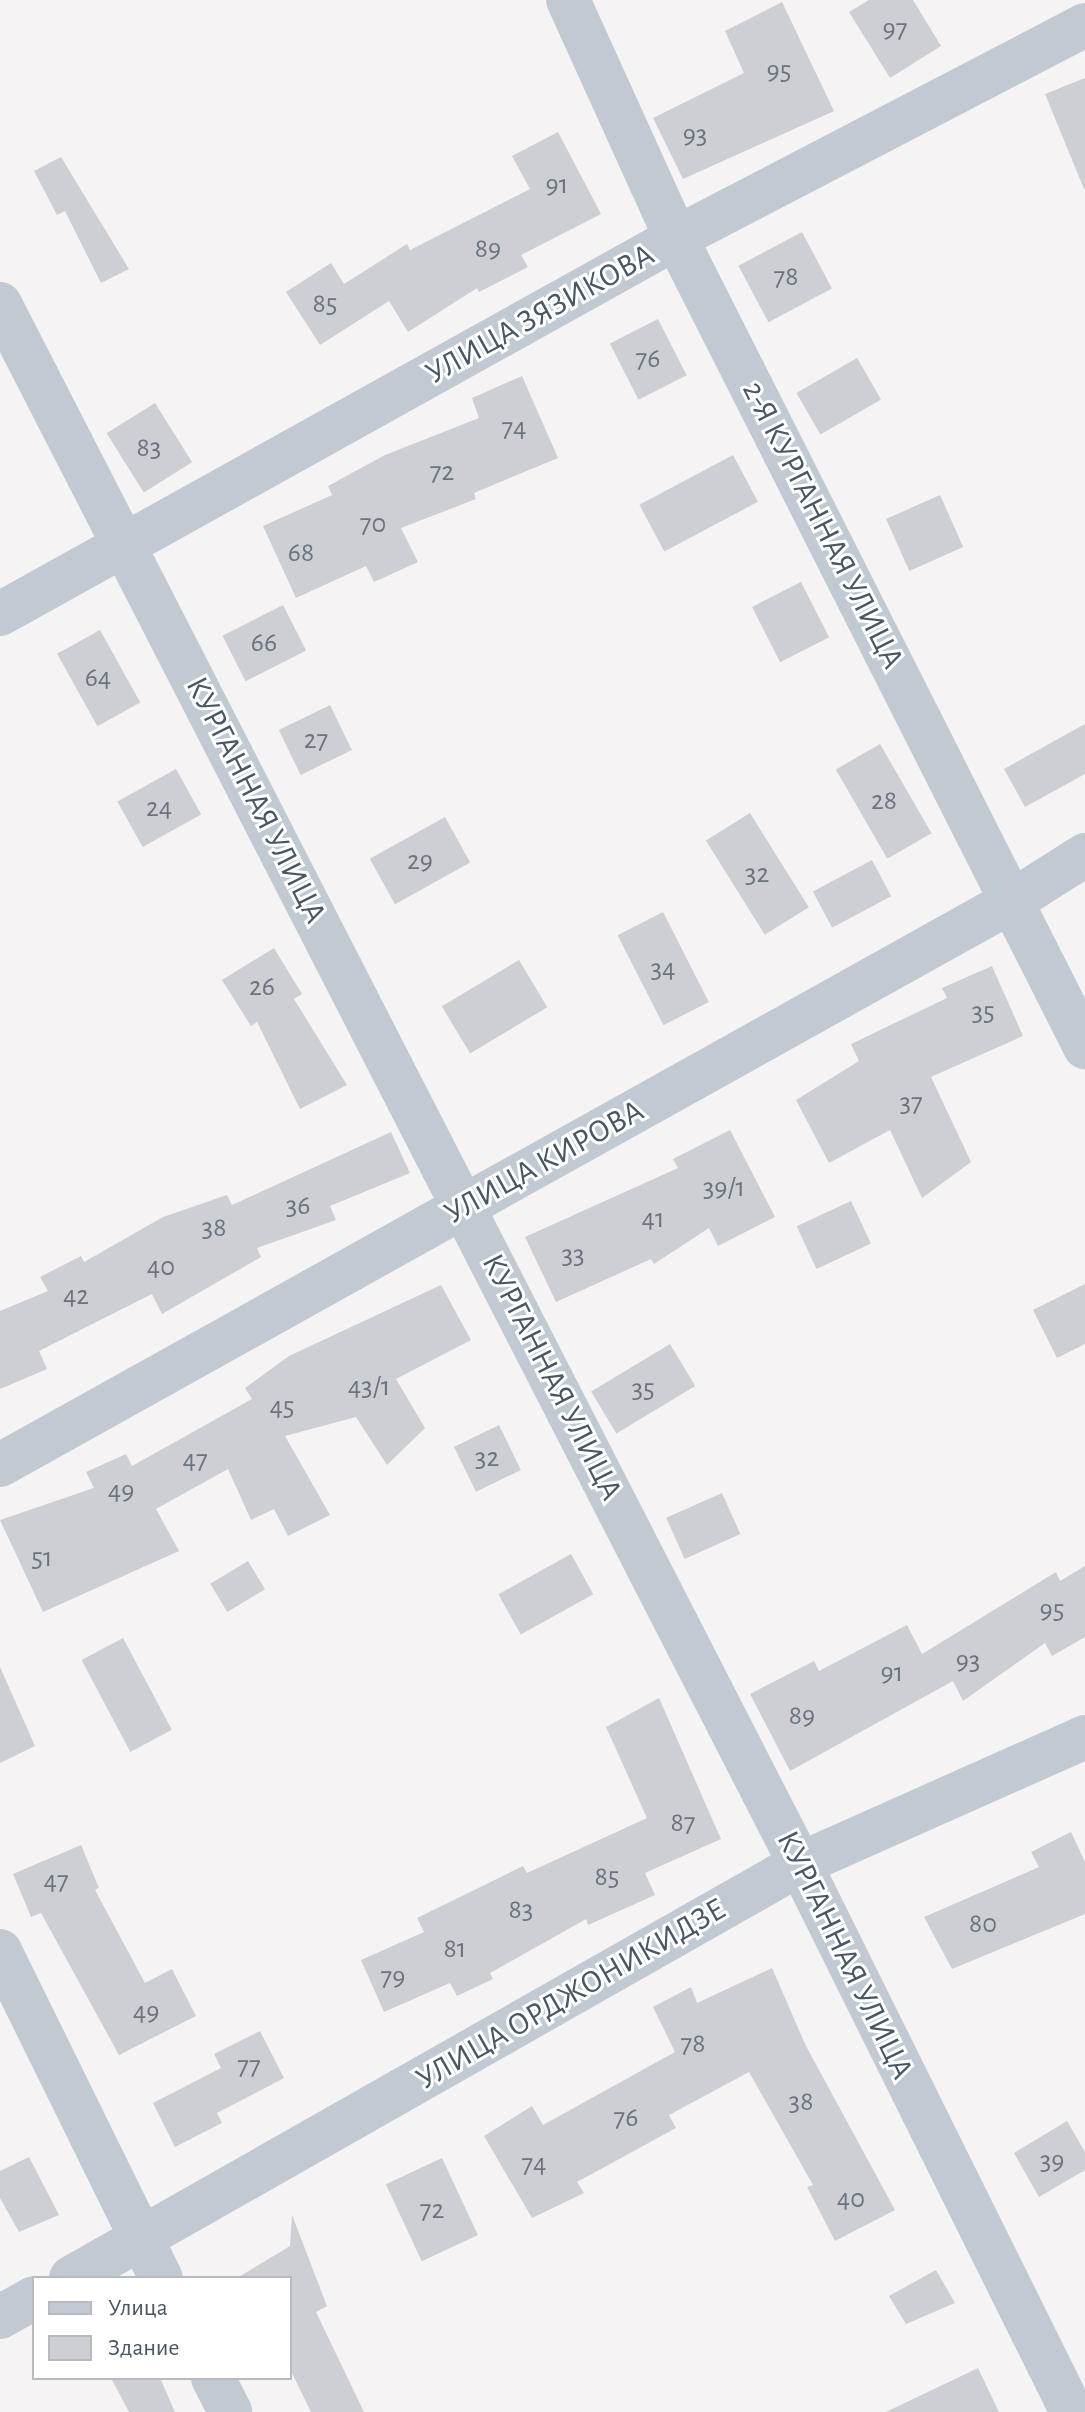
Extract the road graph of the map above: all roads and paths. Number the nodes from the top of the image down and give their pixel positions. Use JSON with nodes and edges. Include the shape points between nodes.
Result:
{"nodes":[{"id":1,"x":568,"y":0,"type":"edge"},
{"id":2,"x":1085,"y":25,"type":"edge"},
{"id":3,"x":676,"y":238,"type":"junction"},
{"id":4,"x":0,"y":304,"type":"edge"},
{"id":5,"x":125,"y":546,"type":"junction"},
{"id":6,"x":0,"y":614,"type":"edge"},
{"id":7,"x":1085,"y":855,"type":"edge"},
{"id":8,"x":1014,"y":900,"type":"junction"},
{"id":9,"x":1085,"y":1047,"type":"edge"},
{"id":10,"x":465,"y":1205,"type":"junction"},
{"id":11,"x":0,"y":1465,"type":"edge"},
{"id":12,"x":1085,"y":1737,"type":"edge"},
{"id":13,"x":800,"y":1864,"type":"junction"},
{"id":14,"x":0,"y":1951,"type":"edge"},
{"id":15,"x":141,"y":2239,"type":"junction"},
{"id":16,"x":75,"y":2276,"type":"edge"},
{"id":17,"x":160,"y":2276,"type":"edge"},
{"id":18,"x":32,"y":2299,"type":"edge"},
{"id":19,"x":0,"y":2317,"type":"edge"},
{"id":20,"x":214,"y":2380,"type":"edge"},
{"id":21,"x":230,"y":2412,"type":"edge"},
{"id":22,"x":1072,"y":2412,"type":"edge"}],
"edges":[{"from":1,"to":3,"type":"street","name":"2-Я КУРГАННАЯ УЛИЦА"},
{"from":2,"to":3,"type":"street","name":"УЛИЦА ЗЯЗИКОВА"},
{"from":3,"to":5,"type":"street","name":"УЛИЦА ЗЯЗИКОВА"},
{"from":3,"to":8,"type":"street","name":"2-Я КУРГАННАЯ УЛИЦА"},
{"from":4,"to":5,"type":"street","name":"КУРГАННАЯ УЛИЦА"},
{"from":5,"to":6,"type":"street","name":"УЛИЦА ЗЯЗИКОВА"},
{"from":5,"to":10,"type":"street","name":"КУРГАННАЯ УЛИЦА"},
{"from":7,"to":8,"type":"street","name":"УЛИЦА КИРОВА"},
{"from":8,"to":9,"type":"street","name":"2-Я КУРГАННАЯ УЛИЦА"},
{"from":8,"to":10,"type":"street","name":"УЛИЦА КИРОВА"},
{"from":10,"to":11,"type":"street","name":"УЛИЦА КИРОВА"},
{"from":10,"to":13,"type":"street","name":"КУРГАННАЯ УЛИЦА"},
{"from":12,"to":13,"type":"street","name":"УЛИЦА ОРДЖОНИКИДЗЕ"},
{"from":13,"to":15,"type":"street","name":"УЛИЦА ОРДЖОНИКИДЗЕ"},
{"from":13,"to":22,"type":"street","name":"КУРГАННАЯ УЛИЦА"},
{"from":14,"to":15,"type":"street"},
{"from":15,"to":16,"type":"street","name":"УЛИЦА ОРДЖОНИКИДЗЕ"},
{"from":15,"to":17,"type":"street"},
{"from":18,"to":19,"type":"street"},
{"from":20,"to":21,"type":"street"}]}
